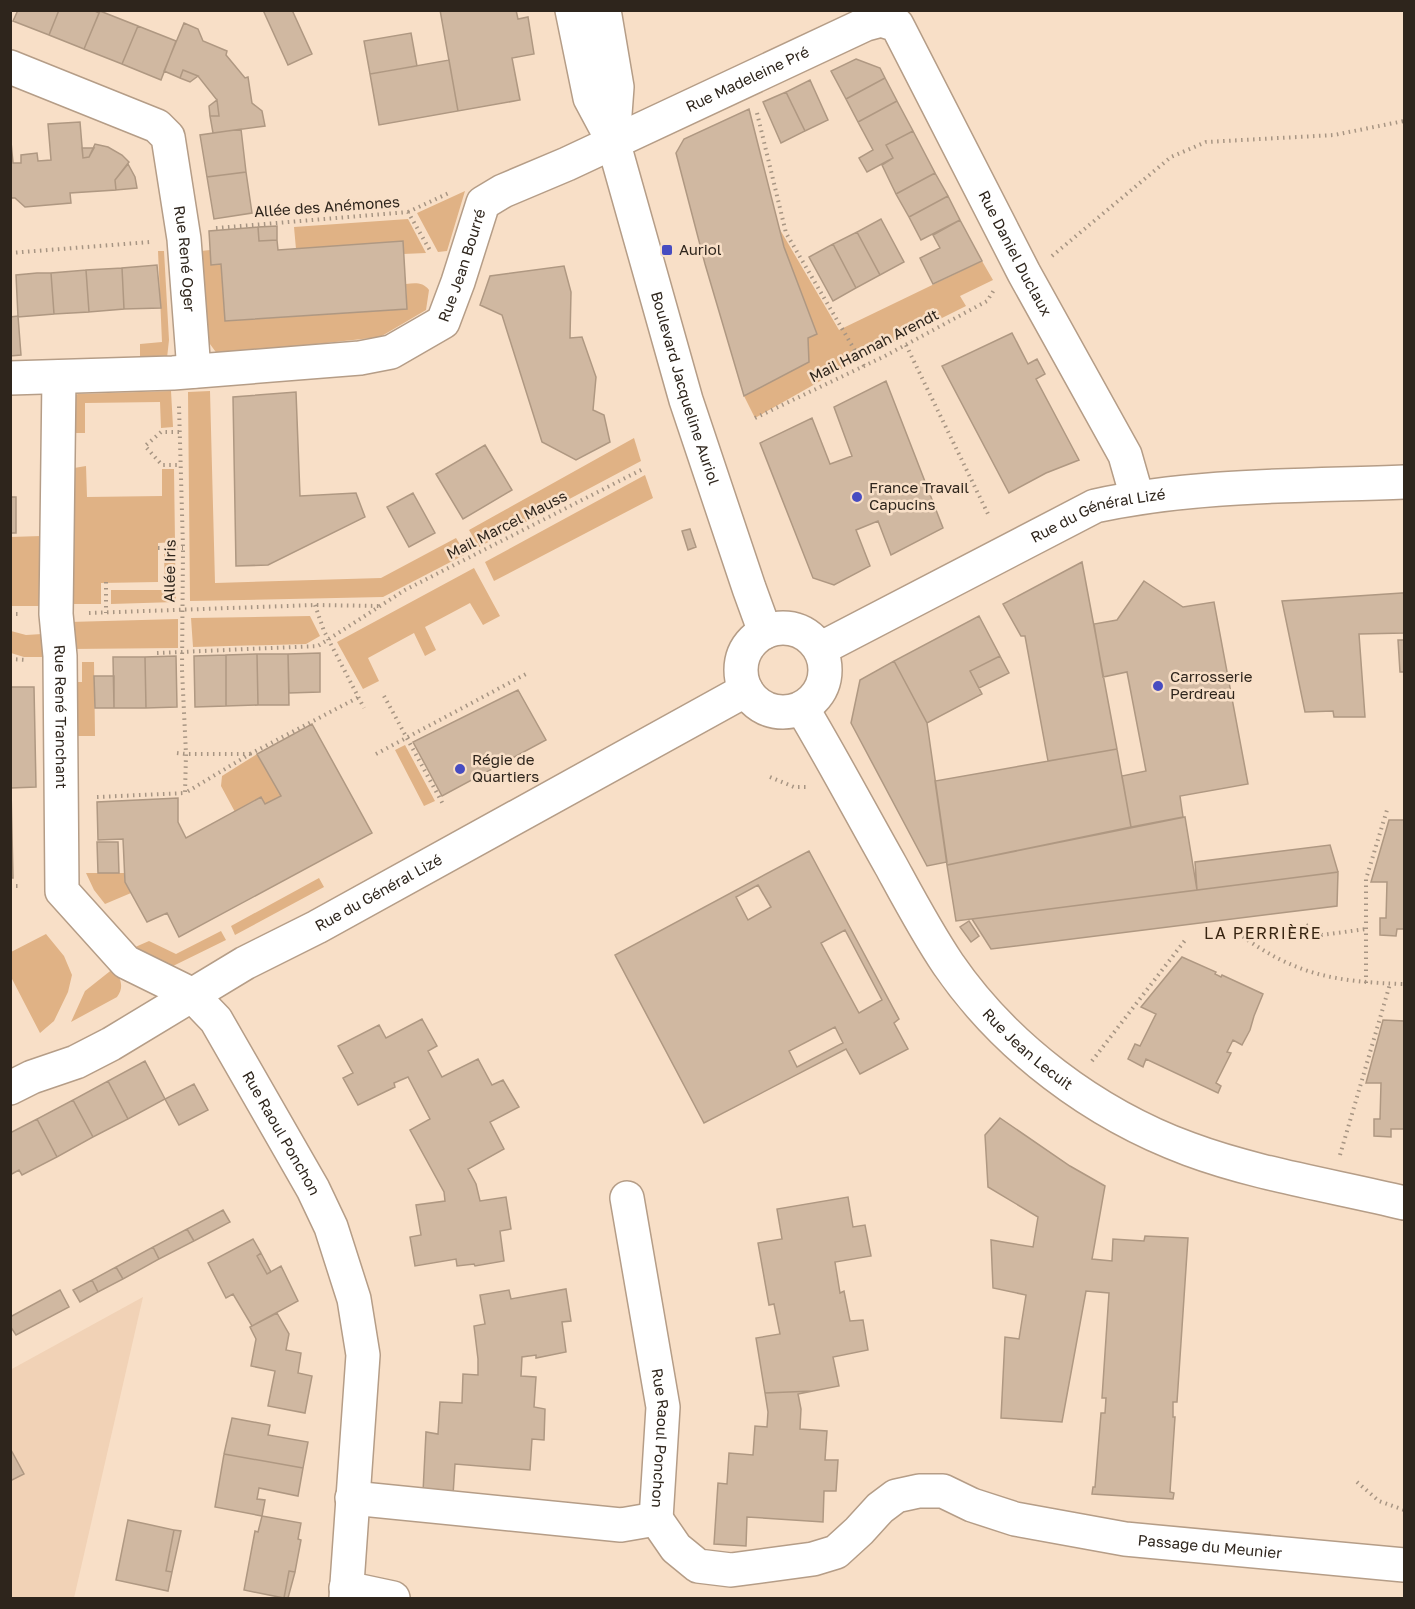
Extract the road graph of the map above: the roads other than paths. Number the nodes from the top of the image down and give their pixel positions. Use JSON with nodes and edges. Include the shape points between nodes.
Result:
{"nodes":[{"id":1,"x":572,"y":10,"type":"edge"},
{"id":2,"x":604,"y":10,"type":"edge"},
{"id":3,"x":881,"y":20,"type":"joint"},
{"id":4,"x":843,"y":22,"type":"edge"},
{"id":5,"x":10,"y":67,"type":"edge"},
{"id":6,"x":613,"y":141,"type":"junction"},
{"id":7,"x":194,"y":371,"type":"junction"},
{"id":8,"x":59,"y":377,"type":"junction"},
{"id":9,"x":10,"y":378,"type":"edge"},
{"id":10,"x":1404,"y":482,"type":"edge"},
{"id":11,"x":1137,"y":497,"type":"junction"},
{"id":12,"x":765,"y":632,"type":"junction"},
{"id":13,"x":820,"y":649,"type":"junction"},
{"id":14,"x":746,"y":690,"type":"junction"},
{"id":15,"x":802,"y":708,"type":"junction"},
{"id":16,"x":191,"y":994,"type":"junction"},
{"id":17,"x":10,"y":1088,"type":"edge"},
{"id":18,"x":627,"y":1198,"type":"dead end"},
{"id":19,"x":1404,"y":1203,"type":"edge"},
{"id":20,"x":352,"y":1498,"type":"junction"},
{"id":21,"x":656,"y":1519,"type":"junction"},
{"id":22,"x":1404,"y":1565,"type":"edge"},
{"id":23,"x":346,"y":1594,"type":"edge"},
{"id":24,"x":393,"y":1599,"type":"edge"}],
"edges":[{"from":1,"to":6,"type":"street","name":"Boulevard Jacqueline Auriol","via":[[590,98]]},
{"from":2,"to":6,"type":"street","name":"Boulevard Jacqueline Auriol","via":[[617,87]]},
{"from":3,"to":4,"type":"street","name":"Rue Madeleine Pré","via":[[866,24]]},
{"from":3,"to":11,"type":"street","name":"Rue Daniel Duclaux","via":[[897,25],[1024,273],[1125,455]]},
{"from":4,"to":6,"type":"street","name":"Rue Madeleine Pré"},
{"from":5,"to":7,"type":"street","name":"Rue René Oger","via":[[157,126],[168,137],[184,239]]},
{"from":6,"to":7,"type":"street","name":"Rue Jean Bourré","via":[[483,203],[443,322],[416,339],[391,352],[360,358]]},
{"from":6,"to":12,"type":"street","name":"Boulevard Jacqueline Auriol","via":[[692,420]]},
{"from":7,"to":8,"type":"street"},
{"from":8,"to":9,"type":"street"},
{"from":8,"to":16,"type":"street","name":"Rue René Tranchant","via":[[56,614],[60,656],[62,891],[126,962]]},
{"from":10,"to":11,"type":"street","name":"Rue du Général Lizé","via":[[1203,490]]},
{"from":11,"to":13,"type":"street","name":"Rue du Général Lizé","via":[[1095,506]]},
{"from":12,"to":13,"type":"street","via":[[790,629],[802,633]]},
{"from":12,"to":14,"type":"street","via":[[743,657],[741,677]]},
{"from":13,"to":15,"type":"street","via":[[825,676],[821,689]]},
{"from":14,"to":15,"type":"street","via":[[753,701],[776,712]]},
{"from":14,"to":16,"type":"street","name":"Rue du Général Lizé"},
{"from":15,"to":19,"type":"street","name":"Rue Jean Lecuit","via":[[949,966],[1005,1031],[1037,1060],[1108,1110],[1188,1149]]},
{"from":16,"to":17,"type":"street","name":"Rue du Général Lizé","via":[[84,1058]]},
{"from":16,"to":20,"type":"street","name":"Rue Raoul Ponchon","via":[[226,1035],[313,1189],[331,1227],[354,1299],[363,1355]]},
{"from":18,"to":21,"type":"street","name":"Rue Raoul Ponchon","via":[[663,1407]]},
{"from":20,"to":21,"type":"street","name":"Rue Raoul Ponchon","via":[[621,1525]]},
{"from":20,"to":23,"type":"street","name":"Rue Raoul Ponchon"},
{"from":21,"to":22,"type":"street","name":"Passage du Meunier","via":[[676,1548],[698,1566],[731,1570],[813,1559],[836,1552],[880,1508],[896,1497],[919,1491],[944,1491],[1015,1519],[1125,1539]]},
{"from":23,"to":24,"type":"street"}]}
